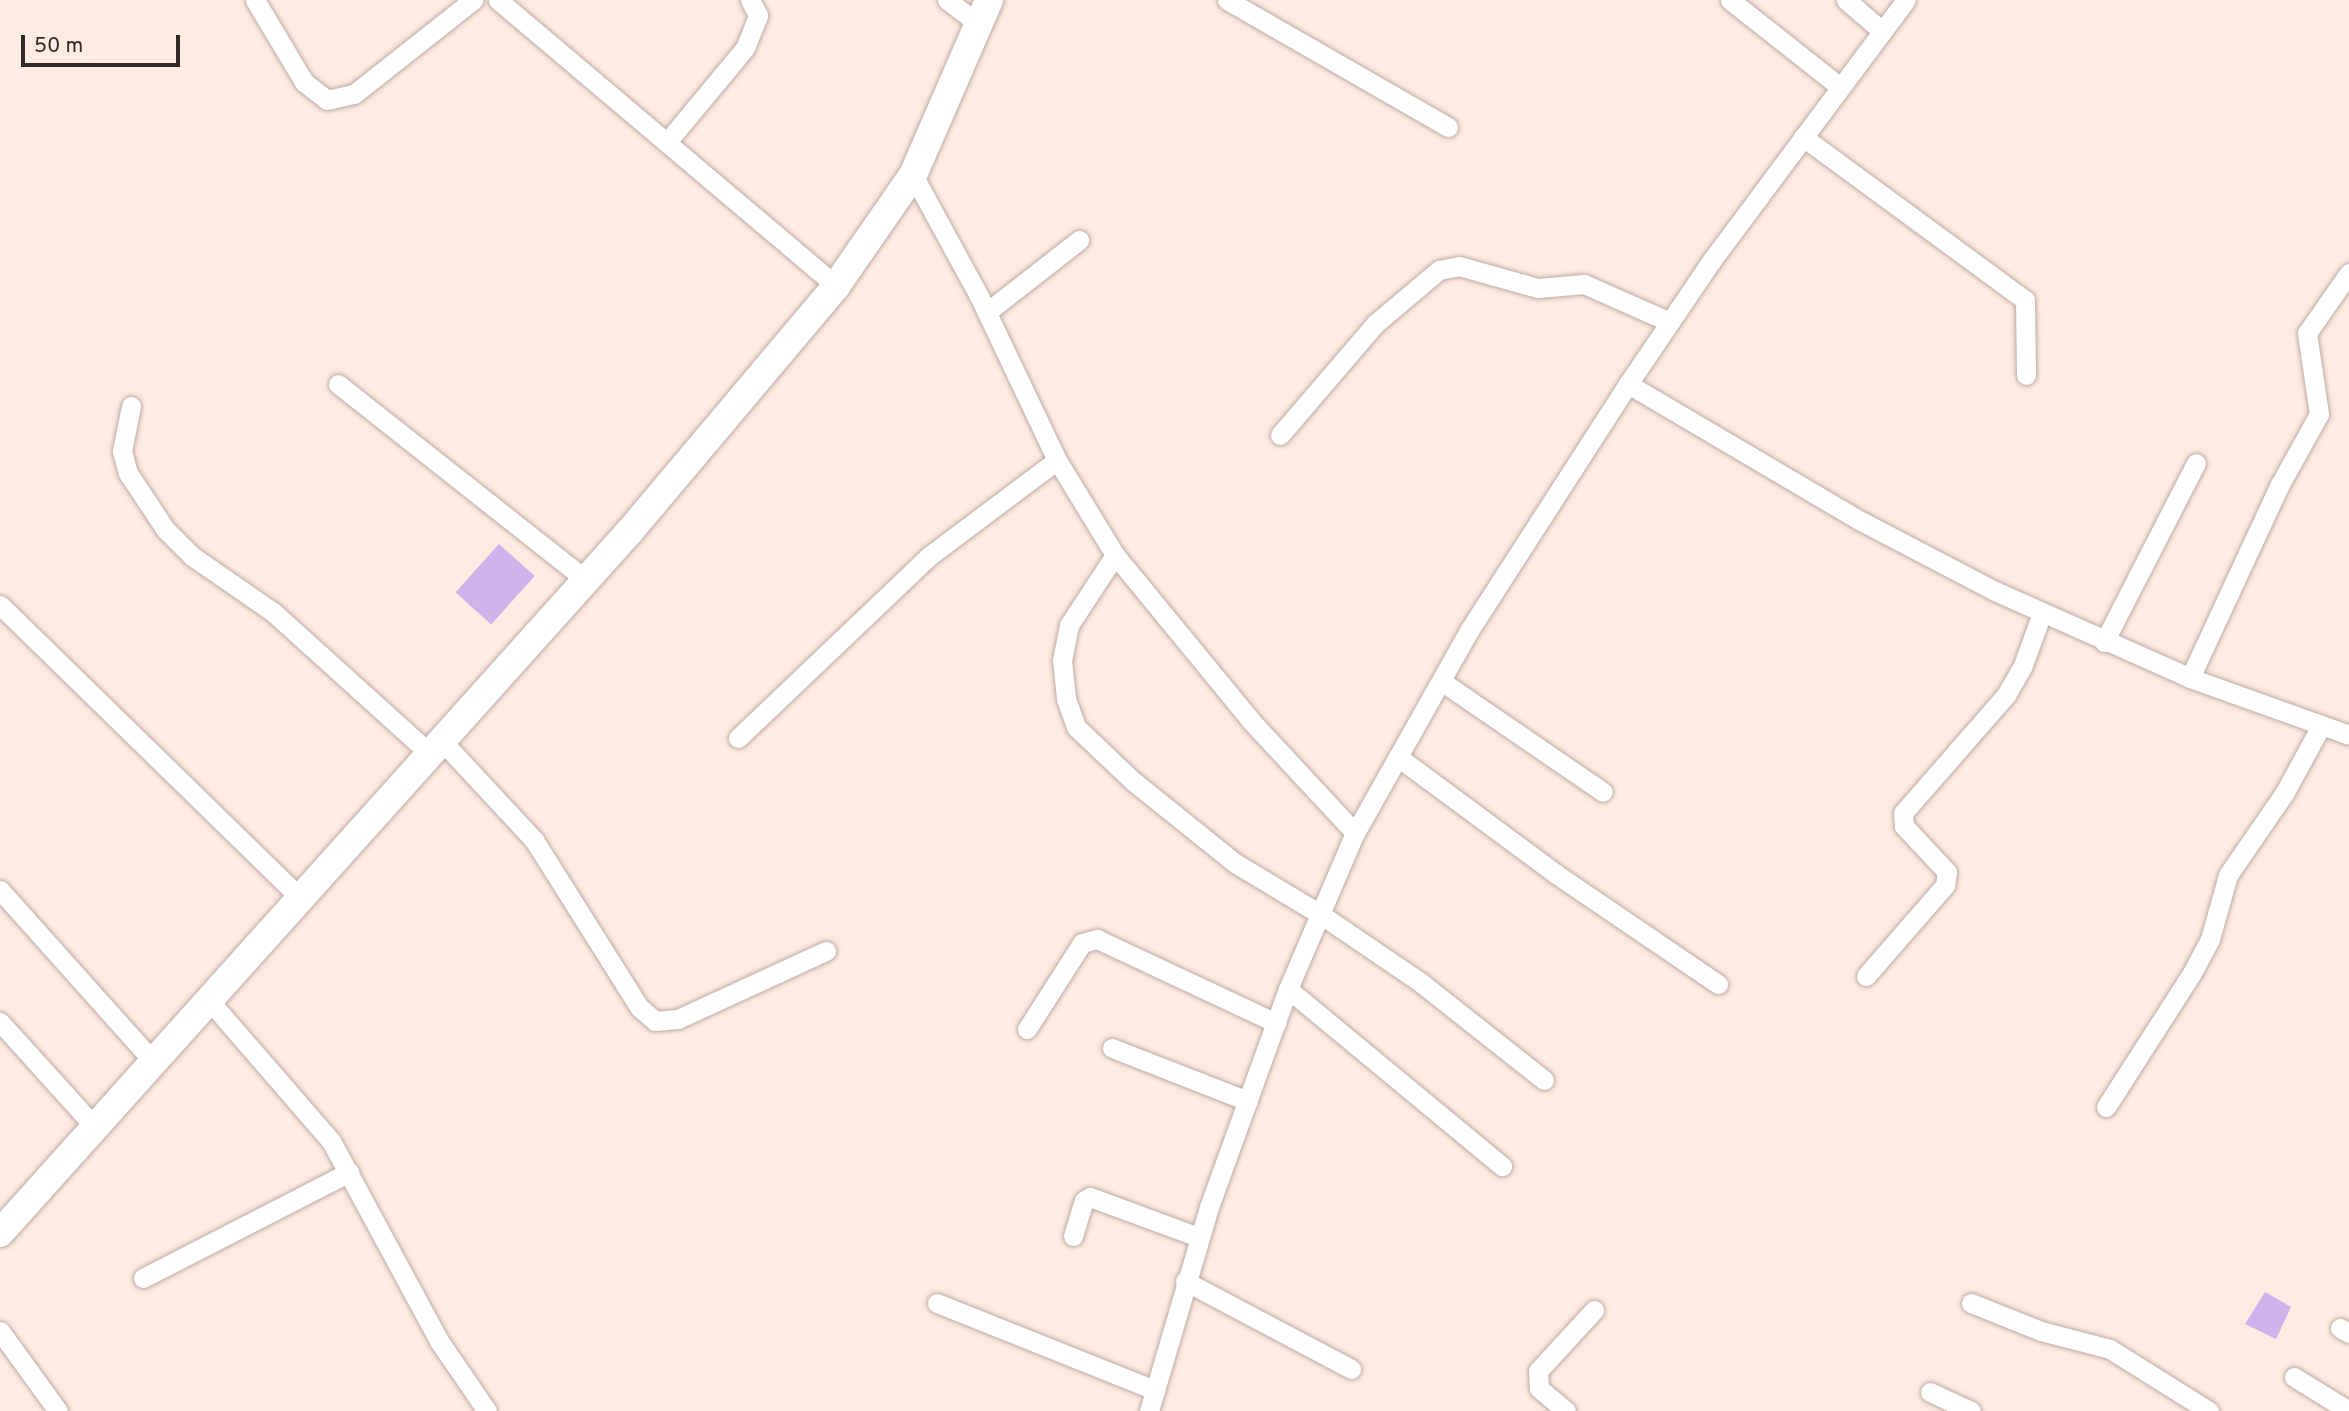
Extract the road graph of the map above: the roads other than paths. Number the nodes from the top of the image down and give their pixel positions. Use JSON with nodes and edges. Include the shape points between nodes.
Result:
{"nodes":[{"id":1,"x":255,"y":0,"type":"edge"},
{"id":2,"x":473,"y":0,"type":"edge"},
{"id":3,"x":498,"y":0,"type":"edge"},
{"id":4,"x":750,"y":0,"type":"edge"},
{"id":5,"x":947,"y":0,"type":"edge"},
{"id":6,"x":1227,"y":0,"type":"edge"},
{"id":7,"x":1730,"y":0,"type":"edge"},
{"id":8,"x":1846,"y":0,"type":"edge"},
{"id":9,"x":1906,"y":0,"type":"edge"},
{"id":10,"x":984,"y":12,"type":"edge"},
{"id":11,"x":1882,"y":31,"type":"junction"},
{"id":12,"x":1839,"y":86,"type":"junction"},
{"id":13,"x":1448,"y":127,"type":"dead end"},
{"id":14,"x":1802,"y":137,"type":"junction"},
{"id":15,"x":667,"y":142,"type":"junction"},
{"id":16,"x":913,"y":175,"type":"junction"},
{"id":17,"x":1079,"y":240,"type":"dead end"},
{"id":18,"x":2349,"y":274,"type":"edge"},
{"id":19,"x":836,"y":286,"type":"junction"},
{"id":20,"x":986,"y":312,"type":"junction"},
{"id":21,"x":1670,"y":322,"type":"junction"},
{"id":22,"x":2026,"y":375,"type":"dead end"},
{"id":23,"x":338,"y":384,"type":"dead end"},
{"id":24,"x":1628,"y":384,"type":"junction"},
{"id":25,"x":131,"y":407,"type":"dead end"},
{"id":26,"x":1280,"y":435,"type":"dead end"},
{"id":27,"x":1057,"y":460,"type":"junction"},
{"id":28,"x":2196,"y":463,"type":"dead end"},
{"id":29,"x":1115,"y":555,"type":"junction"},
{"id":30,"x":586,"y":580,"type":"junction"},
{"id":31,"x":0,"y":605,"type":"edge"},
{"id":32,"x":2042,"y":613,"type":"junction"},
{"id":33,"x":2104,"y":642,"type":"junction"},
{"id":34,"x":2190,"y":678,"type":"junction"},
{"id":35,"x":1441,"y":681,"type":"junction"},
{"id":36,"x":2321,"y":726,"type":"junction"},
{"id":37,"x":2349,"y":735,"type":"edge"},
{"id":38,"x":738,"y":738,"type":"dead end"},
{"id":39,"x":435,"y":747,"type":"junction"},
{"id":40,"x":1398,"y":757,"type":"junction"},
{"id":41,"x":1603,"y":792,"type":"dead end"},
{"id":42,"x":1355,"y":832,"type":"junction"},
{"id":43,"x":0,"y":890,"type":"edge"},
{"id":44,"x":299,"y":897,"type":"junction"},
{"id":45,"x":1320,"y":914,"type":"junction"},
{"id":46,"x":826,"y":951,"type":"dead end"},
{"id":47,"x":1866,"y":976,"type":"dead end"},
{"id":48,"x":1718,"y":984,"type":"dead end"},
{"id":49,"x":1288,"y":989,"type":"junction"},
{"id":50,"x":207,"y":998,"type":"junction"},
{"id":51,"x":0,"y":1022,"type":"edge"},
{"id":52,"x":1276,"y":1023,"type":"junction"},
{"id":53,"x":1027,"y":1029,"type":"dead end"},
{"id":54,"x":1112,"y":1048,"type":"dead end"},
{"id":55,"x":153,"y":1061,"type":"junction"},
{"id":56,"x":1544,"y":1080,"type":"dead end"},
{"id":57,"x":1248,"y":1101,"type":"junction"},
{"id":58,"x":2106,"y":1107,"type":"dead end"},
{"id":59,"x":95,"y":1127,"type":"junction"},
{"id":60,"x":1502,"y":1166,"type":"dead end"},
{"id":61,"x":349,"y":1172,"type":"junction"},
{"id":62,"x":0,"y":1233,"type":"edge"},
{"id":63,"x":1073,"y":1236,"type":"dead end"},
{"id":64,"x":1199,"y":1237,"type":"junction"},
{"id":65,"x":143,"y":1278,"type":"dead end"},
{"id":66,"x":1185,"y":1281,"type":"junction"},
{"id":67,"x":937,"y":1303,"type":"dead end"},
{"id":68,"x":1971,"y":1303,"type":"dead end"},
{"id":69,"x":1594,"y":1310,"type":"dead end"},
{"id":70,"x":0,"y":1331,"type":"edge"},
{"id":71,"x":1351,"y":1369,"type":"dead end"},
{"id":72,"x":2294,"y":1377,"type":"dead end"},
{"id":73,"x":1155,"y":1390,"type":"junction"},
{"id":74,"x":1930,"y":1392,"type":"dead end"},
{"id":75,"x":58,"y":1411,"type":"edge"},
{"id":76,"x":486,"y":1411,"type":"edge"},
{"id":77,"x":1149,"y":1411,"type":"edge"},
{"id":78,"x":1566,"y":1411,"type":"edge"},
{"id":79,"x":1971,"y":1411,"type":"edge"},
{"id":80,"x":2209,"y":1411,"type":"edge"},
{"id":81,"x":2349,"y":1411,"type":"edge"}],
"edges":[{"from":1,"to":2,"type":"street","via":[[304,82],[327,100],[354,94]]},
{"from":3,"to":15,"type":"street"},
{"from":4,"to":15,"type":"street","via":[[758,15],[745,48]]},
{"from":5,"to":10,"type":"street"},
{"from":6,"to":13,"type":"street"},
{"from":7,"to":12,"type":"street"},
{"from":8,"to":11,"type":"street"},
{"from":9,"to":11,"type":"street"},
{"from":10,"to":16,"type":"main road"},
{"from":11,"to":12,"type":"street"},
{"from":12,"to":14,"type":"street"},
{"from":14,"to":21,"type":"street"},
{"from":14,"to":22,"type":"street","via":[[2025,300]]},
{"from":15,"to":19,"type":"street"},
{"from":16,"to":19,"type":"main road"},
{"from":16,"to":20,"type":"street"},
{"from":17,"to":20,"type":"street"},
{"from":18,"to":34,"type":"street","via":[[2307,333],[2319,414],[2279,486]]},
{"from":19,"to":30,"type":"main road"},
{"from":20,"to":27,"type":"street"},
{"from":21,"to":24,"type":"street"},
{"from":21,"to":26,"type":"street","via":[[1584,284],[1538,288],[1459,266],[1439,270],[1374,324]]},
{"from":23,"to":30,"type":"street"},
{"from":24,"to":32,"type":"street","via":[[1861,521]]},
{"from":24,"to":35,"type":"street"},
{"from":25,"to":39,"type":"street","via":[[122,451],[128,473],[165,528],[191,556],[273,612]]},
{"from":27,"to":29,"type":"street"},
{"from":27,"to":38,"type":"street","via":[[929,557]]},
{"from":28,"to":33,"type":"street"},
{"from":29,"to":42,"type":"street","via":[[1252,722]]},
{"from":29,"to":45,"type":"street","via":[[1069,625],[1062,660],[1066,699],[1076,727],[1133,781],[1235,863]]},
{"from":30,"to":39,"type":"main road"},
{"from":31,"to":44,"type":"street"},
{"from":32,"to":33,"type":"street"},
{"from":32,"to":47,"type":"street","via":[[2023,665],[2006,695],[1903,813],[1904,826],[1947,872],[1945,885]]},
{"from":33,"to":34,"type":"street"},
{"from":34,"to":36,"type":"street"},
{"from":35,"to":40,"type":"street"},
{"from":35,"to":41,"type":"street"},
{"from":36,"to":37,"type":"street"},
{"from":36,"to":58,"type":"street","via":[[2228,876],[2210,939],[2192,973]]},
{"from":39,"to":44,"type":"main road"},
{"from":39,"to":46,"type":"street","via":[[534,840],[648,1017],[664,1022],[678,1019]]},
{"from":40,"to":42,"type":"street"},
{"from":40,"to":48,"type":"street","via":[[1556,874]]},
{"from":42,"to":45,"type":"street"},
{"from":43,"to":55,"type":"street"},
{"from":44,"to":50,"type":"main road"},
{"from":45,"to":49,"type":"street"},
{"from":45,"to":56,"type":"street","via":[[1420,982]]},
{"from":49,"to":52,"type":"street"},
{"from":49,"to":60,"type":"street"},
{"from":50,"to":55,"type":"main road"},
{"from":50,"to":61,"type":"street","via":[[302,1104]]},
{"from":51,"to":59,"type":"street"},
{"from":52,"to":53,"type":"street","via":[[1097,939],[1082,943]]},
{"from":52,"to":57,"type":"street"},
{"from":54,"to":57,"type":"street"},
{"from":55,"to":59,"type":"main road"},
{"from":57,"to":64,"type":"street"},
{"from":59,"to":62,"type":"main road"},
{"from":61,"to":65,"type":"street"},
{"from":61,"to":76,"type":"street","via":[[439,1341]]},
{"from":63,"to":64,"type":"street","via":[[1084,1201],[1090,1197]]},
{"from":64,"to":66,"type":"street"},
{"from":66,"to":71,"type":"street"},
{"from":66,"to":73,"type":"street"},
{"from":67,"to":73,"type":"street"},
{"from":68,"to":80,"type":"street","via":[[2041,1331],[2110,1349]]},
{"from":69,"to":78,"type":"street","via":[[1538,1371],[1539,1388]]},
{"from":70,"to":75,"type":"street"},
{"from":72,"to":81,"type":"street"},
{"from":73,"to":77,"type":"street"},
{"from":74,"to":79,"type":"street"}]}
